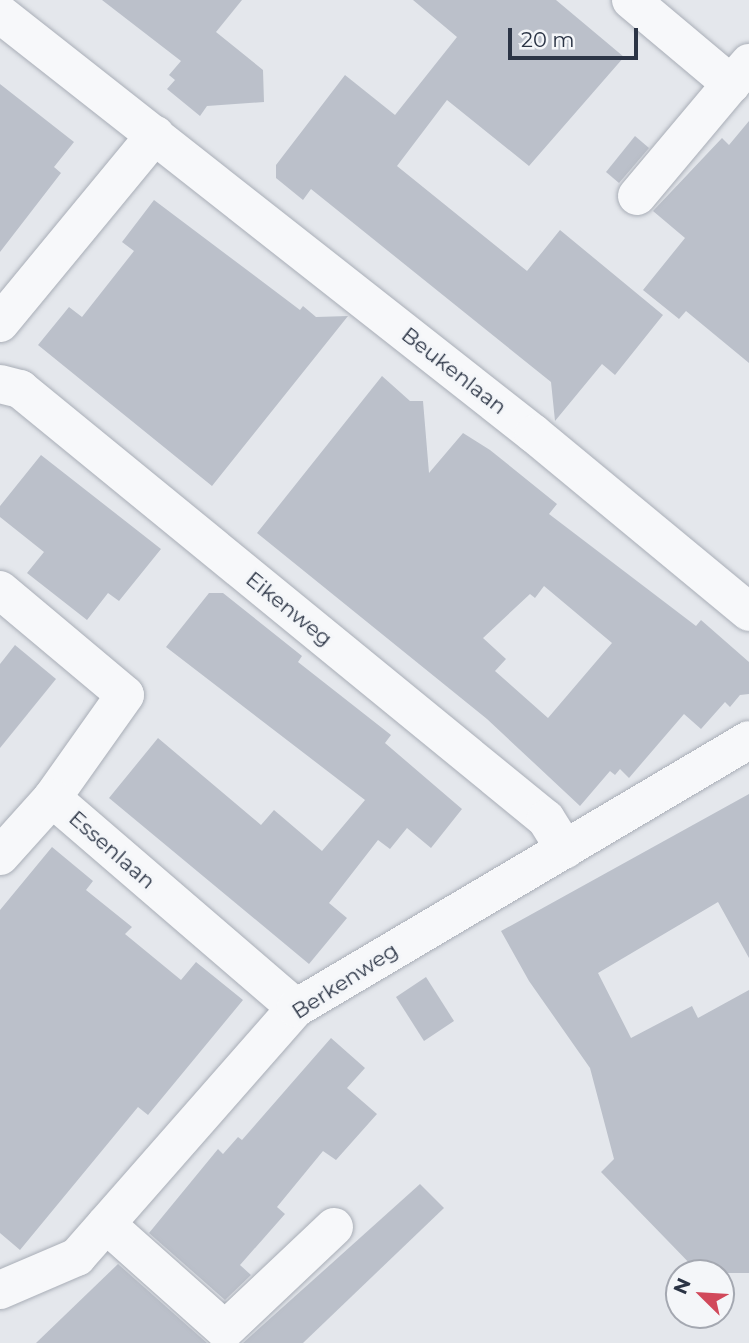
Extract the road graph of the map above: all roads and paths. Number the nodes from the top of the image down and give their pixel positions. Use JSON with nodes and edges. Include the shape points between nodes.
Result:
{"nodes":[{"id":1,"x":632,"y":0,"type":"edge"},
{"id":2,"x":0,"y":13,"type":"edge"},
{"id":3,"x":740,"y":74,"type":"edge"},
{"id":4,"x":155,"y":135,"type":"junction"},
{"id":5,"x":637,"y":196,"type":"dead end"},
{"id":6,"x":0,"y":323,"type":"edge"},
{"id":7,"x":0,"y":384,"type":"edge"},
{"id":8,"x":0,"y":590,"type":"edge"},
{"id":9,"x":749,"y":612,"type":"edge"},
{"id":10,"x":749,"y":740,"type":"edge"},
{"id":11,"x":52,"y":798,"type":"junction"},
{"id":12,"x":565,"y":850,"type":"junction"},
{"id":13,"x":0,"y":856,"type":"edge"},
{"id":14,"x":296,"y":1008,"type":"junction"},
{"id":15,"x":106,"y":1224,"type":"junction"},
{"id":16,"x":334,"y":1227,"type":"dead end"},
{"id":17,"x":0,"y":1290,"type":"edge"}],
"edges":[{"from":1,"to":3,"type":"street"},
{"from":2,"to":4,"type":"street","name":"Beukenlaan"},
{"from":3,"to":5,"type":"street"},
{"from":4,"to":6,"type":"street"},
{"from":4,"to":9,"type":"street","name":"Beukenlaan","via":[[534,434]]},
{"from":7,"to":12,"type":"street","name":"Eikenweg","via":[[20,389],[546,819]]},
{"from":8,"to":11,"type":"street","name":"Essenlaan","via":[[125,695]]},
{"from":10,"to":12,"type":"street","name":"Berkenweg"},
{"from":11,"to":13,"type":"street"},
{"from":11,"to":14,"type":"street","name":"Essenlaan"},
{"from":12,"to":14,"type":"street","name":"Berkenweg"},
{"from":14,"to":15,"type":"street","name":"Berkenweg"},
{"from":15,"to":16,"type":"street","via":[[225,1330]]},
{"from":15,"to":17,"type":"street","name":"Berkenweg","via":[[78,1257]]}]}
